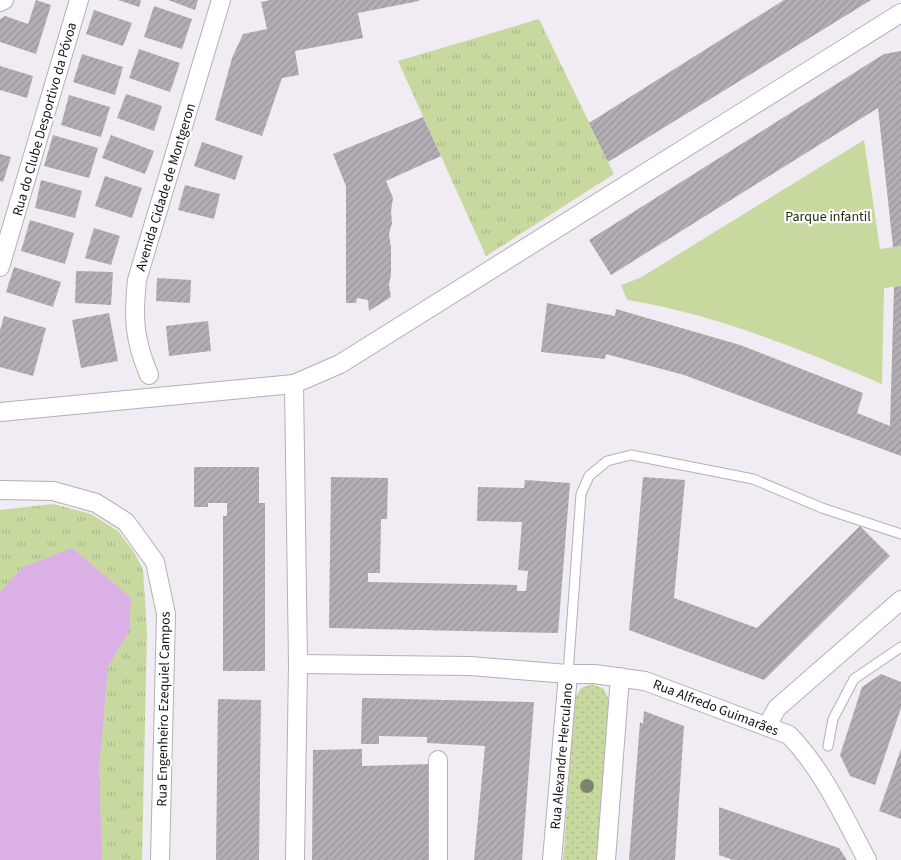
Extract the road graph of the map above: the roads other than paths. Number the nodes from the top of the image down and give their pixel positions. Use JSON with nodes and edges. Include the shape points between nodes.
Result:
{"nodes":[{"id":1,"x":4,"y":0,"type":"edge"},
{"id":2,"x":79,"y":0,"type":"edge"},
{"id":3,"x":221,"y":0,"type":"edge"},
{"id":4,"x":0,"y":2,"type":"edge"},
{"id":5,"x":901,"y":14,"type":"edge"},
{"id":6,"x":0,"y":267,"type":"edge"},
{"id":7,"x":149,"y":375,"type":"dead end"},
{"id":8,"x":294,"y":384,"type":"junction"},
{"id":9,"x":0,"y":412,"type":"edge"},
{"id":10,"x":0,"y":490,"type":"edge"},
{"id":11,"x":901,"y":534,"type":"edge"},
{"id":12,"x":901,"y":600,"type":"edge"},
{"id":13,"x":900,"y":651,"type":"edge"},
{"id":14,"x":298,"y":664,"type":"junction"},
{"id":15,"x":568,"y":674,"type":"junction"},
{"id":16,"x":620,"y":677,"type":"junction"},
{"id":17,"x":645,"y":681,"type":"joint"},
{"id":18,"x":767,"y":726,"type":"junction"},
{"id":19,"x":828,"y":746,"type":"dead end"},
{"id":20,"x":438,"y":760,"type":"dead end"},
{"id":21,"x":160,"y":860,"type":"edge"},
{"id":22,"x":295,"y":860,"type":"edge"},
{"id":23,"x":438,"y":860,"type":"edge"},
{"id":24,"x":552,"y":860,"type":"edge"},
{"id":25,"x":606,"y":860,"type":"edge"},
{"id":26,"x":867,"y":860,"type":"edge"}],
"edges":[{"from":1,"to":4,"type":"street"},
{"from":2,"to":6,"type":"street","name":"Rua do Clube Desportivo da Póvoa"},
{"from":3,"to":7,"type":"street","name":"Avenida Cidade de Montgeron","via":[[137,280],[133,316],[140,353]]},
{"from":5,"to":8,"type":"street","via":[[340,364]]},
{"from":8,"to":9,"type":"street"},
{"from":8,"to":14,"type":"street"},
{"from":10,"to":21,"type":"street","name":"Rua Engenheiro Ezequiel Campos","via":[[53,491],[96,503],[126,522],[155,562],[166,614]]},
{"from":11,"to":15,"type":"lane","via":[[822,508],[753,479],[631,455],[607,461],[588,476],[581,494]]},
{"from":12,"to":18,"type":"street","via":[[777,708]]},
{"from":13,"to":19,"type":"lane","via":[[854,679],[833,719]]},
{"from":14,"to":15,"type":"street","via":[[470,666]]},
{"from":14,"to":22,"type":"street"},
{"from":15,"to":16,"type":"street","name":"Rua Alexandre Herculano"},
{"from":15,"to":24,"type":"street","name":"Rua Alexandre Herculano"},
{"from":16,"to":17,"type":"street","name":"Rua Alexandre Herculano"},
{"from":16,"to":25,"type":"street"},
{"from":17,"to":18,"type":"street","name":"Rua Alfredo Guimarães"},
{"from":18,"to":26,"type":"street","name":"Rua Alfredo Guimarães","via":[[788,735],[804,751]]},
{"from":20,"to":23,"type":"street"}]}
